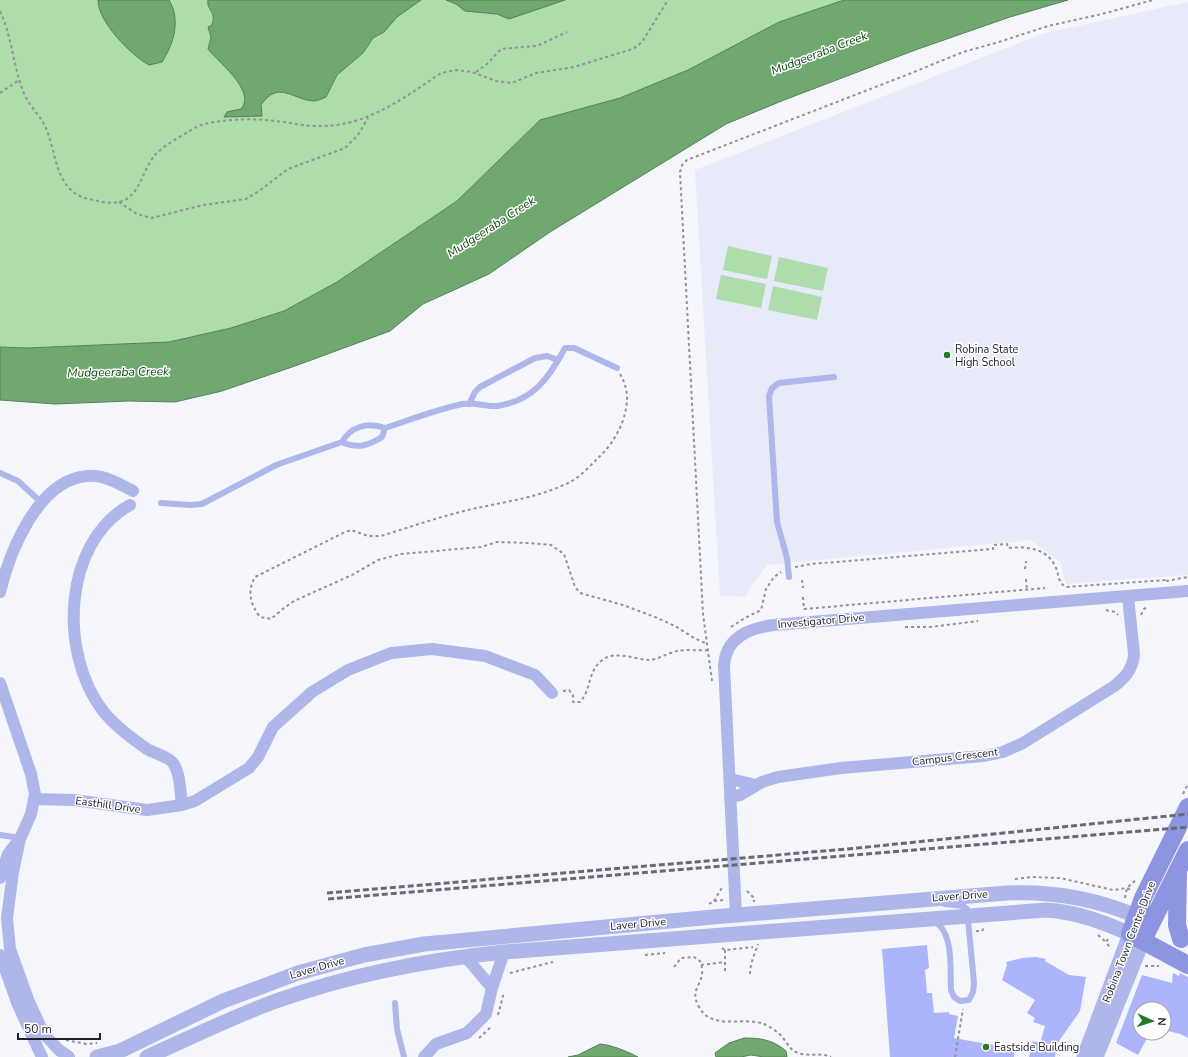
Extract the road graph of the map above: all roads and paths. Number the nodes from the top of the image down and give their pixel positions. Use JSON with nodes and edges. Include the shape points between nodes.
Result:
{"nodes":[{"id":1,"x":668,"y":0,"type":"edge"},
{"id":2,"x":1153,"y":0,"type":"edge"},
{"id":3,"x":0,"y":11,"type":"edge"},
{"id":4,"x":567,"y":32,"type":"dead end"},
{"id":5,"x":476,"y":72,"type":"junction"},
{"id":6,"x":20,"y":80,"type":"junction"},
{"id":7,"x":0,"y":93,"type":"edge"},
{"id":8,"x":368,"y":117,"type":"junction"},
{"id":9,"x":119,"y":202,"type":"junction"},
{"id":10,"x":558,"y":360,"type":"junction"},
{"id":11,"x":617,"y":368,"type":"joint"},
{"id":12,"x":834,"y":377,"type":"dead end"},
{"id":13,"x":469,"y":404,"type":"junction"},
{"id":14,"x":384,"y":428,"type":"junction"},
{"id":15,"x":342,"y":442,"type":"junction"},
{"id":16,"x":0,"y":473,"type":"edge"},
{"id":17,"x":133,"y":491,"type":"dead end"},
{"id":18,"x":42,"y":503,"type":"junction"},
{"id":19,"x":161,"y":503,"type":"dead end"},
{"id":20,"x":130,"y":505,"type":"dead end"},
{"id":21,"x":1025,"y":547,"type":"junction"},
{"id":22,"x":1025,"y":551,"type":"dead end"},
{"id":23,"x":1026,"y":562,"type":"dead end"},
{"id":24,"x":801,"y":566,"type":"junction"},
{"id":25,"x":788,"y":569,"type":"junction"},
{"id":26,"x":801,"y":569,"type":"dead end"},
{"id":27,"x":1025,"y":569,"type":"dead end"},
{"id":28,"x":789,"y":577,"type":"dead end"},
{"id":29,"x":1026,"y":579,"type":"dead end"},
{"id":30,"x":802,"y":580,"type":"dead end"},
{"id":31,"x":1166,"y":580,"type":"dead end"},
{"id":32,"x":1062,"y":587,"type":"dead end"},
{"id":33,"x":1066,"y":587,"type":"junction"},
{"id":34,"x":803,"y":588,"type":"dead end"},
{"id":35,"x":1045,"y":588,"type":"dead end"},
{"id":36,"x":1027,"y":590,"type":"junction"},
{"id":37,"x":1188,"y":591,"type":"edge"},
{"id":38,"x":0,"y":592,"type":"edge"},
{"id":39,"x":1027,"y":595,"type":"dead end"},
{"id":40,"x":803,"y":597,"type":"dead end"},
{"id":41,"x":1128,"y":597,"type":"junction"},
{"id":42,"x":1105,"y":610,"type":"dead end"},
{"id":43,"x":1120,"y":620,"type":"dead end"},
{"id":44,"x":980,"y":621,"type":"dead end"},
{"id":45,"x":902,"y":627,"type":"dead end"},
{"id":46,"x":730,"y":629,"type":"dead end"},
{"id":47,"x":708,"y":644,"type":"junction"},
{"id":48,"x":708,"y":650,"type":"junction"},
{"id":49,"x":714,"y":654,"type":"dead end"},
{"id":50,"x":710,"y":660,"type":"junction"},
{"id":51,"x":712,"y":683,"type":"dead end"},
{"id":52,"x":0,"y":684,"type":"edge"},
{"id":53,"x":552,"y":693,"type":"joint"},
{"id":54,"x":730,"y":779,"type":"junction"},
{"id":55,"x":756,"y":785,"type":"junction"},
{"id":56,"x":730,"y":797,"type":"junction"},
{"id":57,"x":34,"y":799,"type":"junction"},
{"id":58,"x":182,"y":805,"type":"junction"},
{"id":59,"x":1188,"y":807,"type":"edge"},
{"id":60,"x":0,"y":834,"type":"edge"},
{"id":61,"x":20,"y":838,"type":"junction"},
{"id":62,"x":1188,"y":850,"type":"edge"},
{"id":63,"x":1178,"y":868,"type":"junction"},
{"id":64,"x":0,"y":878,"type":"edge"},
{"id":65,"x":729,"y":882,"type":"junction"},
{"id":66,"x":930,"y":899,"type":"junction"},
{"id":67,"x":714,"y":901,"type":"dead end"},
{"id":68,"x":968,"y":915,"type":"junction"},
{"id":69,"x":736,"y":916,"type":"junction"},
{"id":70,"x":927,"y":918,"type":"junction"},
{"id":71,"x":1144,"y":919,"type":"junction"},
{"id":72,"x":1137,"y":937,"type":"junction"},
{"id":73,"x":1184,"y":941,"type":"edge"},
{"id":74,"x":758,"y":945,"type":"dead end"},
{"id":75,"x":725,"y":950,"type":"dead end"},
{"id":76,"x":504,"y":952,"type":"junction"},
{"id":77,"x":668,"y":953,"type":"dead end"},
{"id":78,"x":0,"y":955,"type":"edge"},
{"id":79,"x":643,"y":955,"type":"dead end"},
{"id":80,"x":465,"y":956,"type":"junction"},
{"id":81,"x":558,"y":961,"type":"dead end"},
{"id":82,"x":725,"y":962,"type":"junction"},
{"id":83,"x":701,"y":965,"type":"junction"},
{"id":84,"x":1188,"y":965,"type":"edge"},
{"id":85,"x":674,"y":967,"type":"dead end"},
{"id":86,"x":725,"y":974,"type":"dead end"},
{"id":87,"x":750,"y":974,"type":"dead end"},
{"id":88,"x":497,"y":983,"type":"junction"},
{"id":89,"x":964,"y":1000,"type":"junction"},
{"id":90,"x":395,"y":1003,"type":"dead end"},
{"id":91,"x":497,"y":1018,"type":"dead end"},
{"id":92,"x":495,"y":1022,"type":"dead end"},
{"id":93,"x":474,"y":1042,"type":"dead end"},
{"id":94,"x":42,"y":1057,"type":"edge"},
{"id":95,"x":69,"y":1057,"type":"edge"},
{"id":96,"x":97,"y":1057,"type":"edge"},
{"id":97,"x":147,"y":1057,"type":"edge"},
{"id":98,"x":404,"y":1057,"type":"edge"},
{"id":99,"x":424,"y":1057,"type":"edge"},
{"id":100,"x":831,"y":1057,"type":"edge"},
{"id":101,"x":955,"y":1057,"type":"edge"},
{"id":102,"x":1084,"y":1057,"type":"edge"},
{"id":103,"x":1096,"y":1057,"type":"edge"}],
"edges":[{"from":1,"to":5,"type":"path","via":[[645,38],[633,49],[574,67],[536,74],[512,83],[496,81]]},
{"from":2,"to":47,"type":"path","via":[[1048,26],[962,52],[687,160],[682,165],[680,172],[699,555]]},
{"from":3,"to":6,"type":"path"},
{"from":4,"to":5,"type":"path","via":[[538,46],[501,49]]},
{"from":5,"to":8,"type":"path","via":[[456,70],[441,73],[417,90]]},
{"from":6,"to":7,"type":"path"},
{"from":6,"to":9,"type":"path","via":[[26,98],[47,130],[62,177],[70,190],[88,199]]},
{"from":8,"to":9,"type":"path","via":[[358,135],[345,148],[288,169],[246,199],[203,205],[152,218],[137,214]]},
{"from":8,"to":9,"type":"path","via":[[324,126],[268,120],[222,121],[199,126],[156,153],[137,189],[127,199]]},
{"from":10,"to":11,"type":"lane","via":[[565,348],[574,348]]},
{"from":10,"to":13,"type":"lane","via":[[547,356],[536,358],[480,387]]},
{"from":10,"to":13,"type":"lane","via":[[535,391],[517,401],[496,406]]},
{"from":11,"to":47,"type":"path","via":[[624,380],[628,396],[627,408],[620,427],[606,450],[572,481],[551,490],[468,510],[381,536],[368,536],[351,530],[255,577],[251,584],[251,601],[260,617],[271,619],[294,601],[352,575],[378,560],[401,554],[481,547],[497,542],[551,545],[564,554],[575,587],[580,593],[655,617]]},
{"from":12,"to":25,"type":"lane","via":[[779,382],[768,396],[776,518]]},
{"from":13,"to":14,"type":"lane"},
{"from":14,"to":15,"type":"lane","via":[[376,425],[360,426],[347,433]]},
{"from":14,"to":15,"type":"lane","via":[[382,437],[370,445],[353,447]]},
{"from":15,"to":19,"type":"lane","via":[[276,465],[202,504]]},
{"from":16,"to":18,"type":"lane","via":[[18,481]]},
{"from":17,"to":18,"type":"street","via":[[105,478],[88,476],[69,480],[53,490]]},
{"from":18,"to":38,"type":"street","via":[[19,539],[5,571]]},
{"from":20,"to":58,"type":"street","via":[[108,521],[93,538],[83,562],[76,586],[75,643],[90,689],[103,710],[134,740],[172,762],[177,771]]},
{"from":21,"to":22,"type":"path"},
{"from":21,"to":24,"type":"path","via":[[1008,548],[1007,544],[993,545],[993,549]]},
{"from":21,"to":33,"type":"path","via":[[1040,551],[1054,562],[1060,582]]},
{"from":23,"to":27,"type":"path"},
{"from":24,"to":25,"type":"path"},
{"from":24,"to":26,"type":"path"},
{"from":25,"to":28,"type":"lane"},
{"from":25,"to":46,"type":"path","via":[[770,582],[761,610]]},
{"from":29,"to":36,"type":"path"},
{"from":30,"to":34,"type":"path"},
{"from":31,"to":33,"type":"path"},
{"from":32,"to":33,"type":"path"},
{"from":35,"to":36,"type":"path"},
{"from":36,"to":39,"type":"path"},
{"from":36,"to":40,"type":"path","via":[[804,609]]},
{"from":37,"to":41,"type":"street","name":"Investigator Drive"},
{"from":41,"to":54,"type":"street","name":"Investigator Drive","via":[[774,625],[740,635],[730,645],[724,658]]},
{"from":41,"to":55,"type":"street","name":"Campus Crescent","via":[[1134,654],[1126,676],[1113,687],[1023,743],[1003,752],[984,756],[826,770],[778,777]]},
{"from":42,"to":43,"type":"path","via":[[1114,612]]},
{"from":44,"to":45,"type":"path","via":[[930,627]]},
{"from":47,"to":48,"type":"path"},
{"from":48,"to":50,"type":"path"},
{"from":48,"to":53,"type":"path","via":[[678,650],[649,660],[630,656],[601,660],[592,670],[587,694],[580,702],[573,702],[573,695],[569,690]]},
{"from":49,"to":50,"type":"path"},
{"from":50,"to":51,"type":"path"},
{"from":52,"to":57,"type":"street","via":[[31,774]]},
{"from":53,"to":58,"type":"street","name":"Easthill Drive","via":[[535,675],[485,656],[432,649],[391,653],[348,670],[312,692],[272,727],[257,758],[249,768],[195,801]]},
{"from":54,"to":55,"type":"street"},
{"from":54,"to":56,"type":"street","name":"Investigator Drive"},
{"from":55,"to":56,"type":"street","name":"Campus Crescent","via":[[740,795]]},
{"from":56,"to":65,"type":"street","name":"Investigator Drive","via":[[732,833]]},
{"from":57,"to":58,"type":"street","name":"Easthill Drive","via":[[74,800],[147,810]]},
{"from":57,"to":61,"type":"street","via":[[32,814]]},
{"from":59,"to":71,"type":"main road","name":"Robina Town Centre Drive","via":[[1167,851]]},
{"from":60,"to":61,"type":"lane"},
{"from":61,"to":64,"type":"street","via":[[8,854]]},
{"from":61,"to":95,"type":"street","via":[[7,918],[10,949],[28,1002],[44,1034]]},
{"from":62,"to":63,"type":"main road","name":"Robina Town Centre Drive"},
{"from":63,"to":71,"type":"main road","name":"Robina Town Centre Drive"},
{"from":63,"to":73,"type":"main road","via":[[1177,925]]},
{"from":65,"to":67,"type":"path"},
{"from":65,"to":69,"type":"street","name":"Investigator Drive"},
{"from":66,"to":68,"type":"lane","via":[[948,905],[963,906],[967,909]]},
{"from":66,"to":69,"type":"street","name":"Laver Drive"},
{"from":66,"to":71,"type":"street","name":"Laver Drive","via":[[1026,892],[1056,894],[1104,903]]},
{"from":68,"to":70,"type":"street","name":"Laver Drive"},
{"from":68,"to":72,"type":"street","name":"Laver Drive","via":[[1034,910],[1060,911],[1084,916]]},
{"from":68,"to":89,"type":"lane","via":[[974,983],[973,992],[968,1000]]},
{"from":69,"to":96,"type":"street","name":"Laver Drive","via":[[424,944],[364,955],[290,976],[223,1001],[120,1051]]},
{"from":70,"to":76,"type":"street","name":"Laver Drive"},
{"from":70,"to":89,"type":"lane","via":[[942,926],[948,936],[951,990],[954,997],[960,1001]]},
{"from":71,"to":72,"type":"main road","name":"Robina Town Centre Drive"},
{"from":71,"to":73,"type":"main road","name":"Laver Drive"},
{"from":72,"to":84,"type":"main road","name":"Laver Drive"},
{"from":72,"to":102,"type":"street","name":"Robina Town Centre Drive"},
{"from":72,"to":103,"type":"street","name":"Robina Town Centre Drive"},
{"from":74,"to":87,"type":"path"},
{"from":75,"to":82,"type":"path"},
{"from":76,"to":80,"type":"street","name":"Laver Drive"},
{"from":76,"to":88,"type":"street"},
{"from":77,"to":79,"type":"path"},
{"from":78,"to":94,"type":"street","via":[[18,1005]]},
{"from":80,"to":88,"type":"street"},
{"from":80,"to":97,"type":"street","name":"Laver Drive","via":[[354,977],[276,1001]]},
{"from":81,"to":88,"type":"path","via":[[515,970]]},
{"from":82,"to":83,"type":"path"},
{"from":82,"to":86,"type":"path"},
{"from":83,"to":85,"type":"path","via":[[694,957],[681,958]]},
{"from":83,"to":100,"type":"path","via":[[702,980],[695,987],[695,996],[699,1007],[708,1018],[717,1021],[764,1024],[783,1037],[789,1047],[798,1053],[825,1054]]},
{"from":88,"to":91,"type":"path","via":[[503,998]]},
{"from":88,"to":99,"type":"street","via":[[486,1014],[467,1033],[436,1044]]},
{"from":89,"to":101,"type":"path"},
{"from":90,"to":98,"type":"lane","via":[[397,1029]]},
{"from":92,"to":93,"type":"path"}]}
